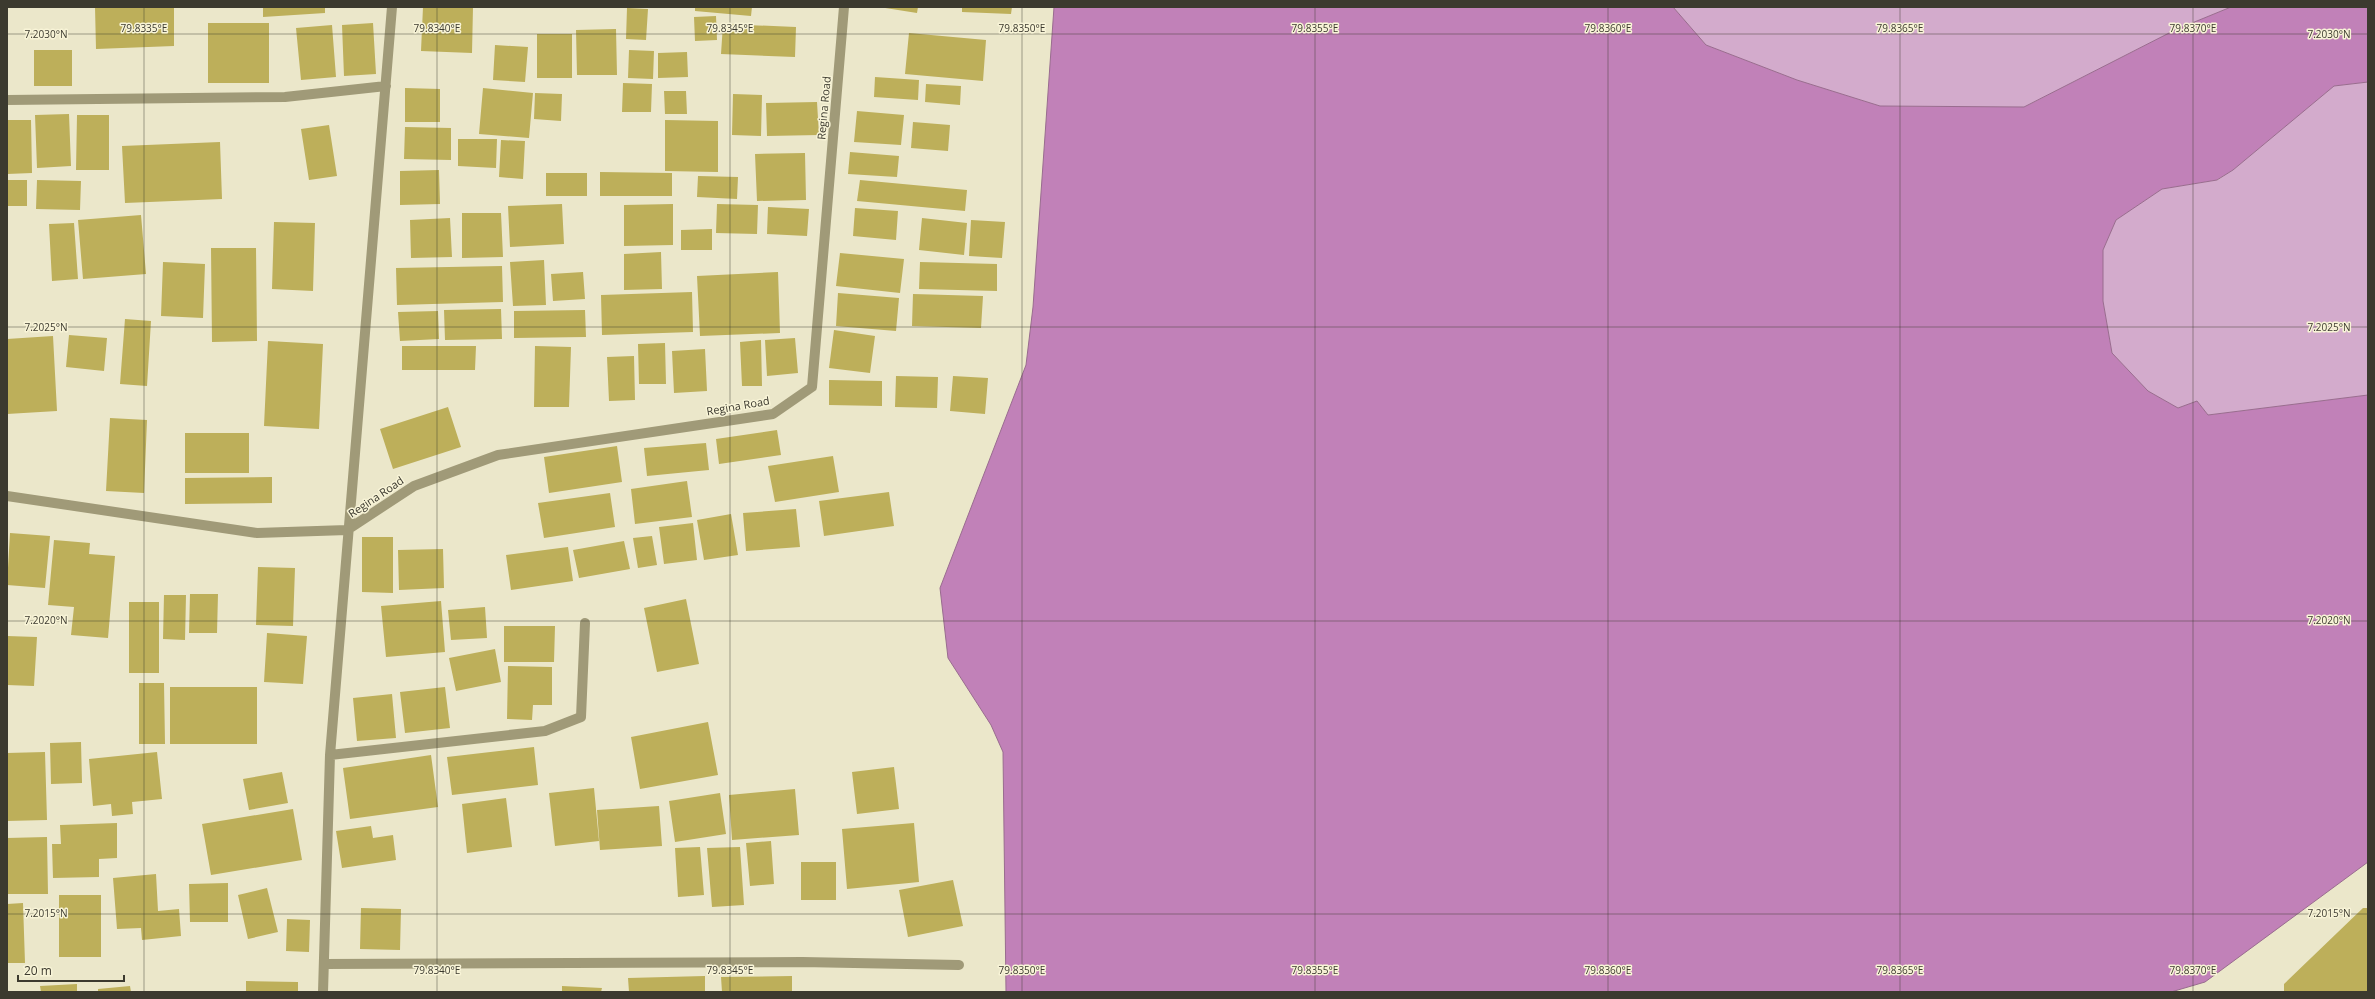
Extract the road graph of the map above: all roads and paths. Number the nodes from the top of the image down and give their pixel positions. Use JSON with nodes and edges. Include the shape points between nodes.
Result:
{"nodes":[{"id":1,"x":392,"y":7,"type":"edge"},
{"id":2,"x":844,"y":7,"type":"edge"},
{"id":3,"x":386,"y":86,"type":"junction"},
{"id":4,"x":7,"y":100,"type":"edge"},
{"id":5,"x":7,"y":496,"type":"edge"},
{"id":6,"x":348,"y":530,"type":"junction"},
{"id":7,"x":584,"y":623,"type":"dead end"},
{"id":8,"x":330,"y":755,"type":"junction"},
{"id":9,"x":324,"y":964,"type":"junction"},
{"id":10,"x":959,"y":965,"type":"dead end"},
{"id":11,"x":323,"y":992,"type":"edge"}],
"edges":[{"from":1,"to":3,"type":"street"},
{"from":2,"to":6,"type":"street","name":"Regina Road","via":[[812,387],[773,414],[498,455],[414,486]]},
{"from":3,"to":4,"type":"street","via":[[285,97]]},
{"from":3,"to":6,"type":"street"},
{"from":5,"to":6,"type":"street","via":[[257,533]]},
{"from":6,"to":8,"type":"street"},
{"from":7,"to":8,"type":"street","via":[[581,717],[545,731]]},
{"from":8,"to":9,"type":"street"},
{"from":9,"to":10,"type":"street","via":[[802,962]]},
{"from":9,"to":11,"type":"street"}]}
